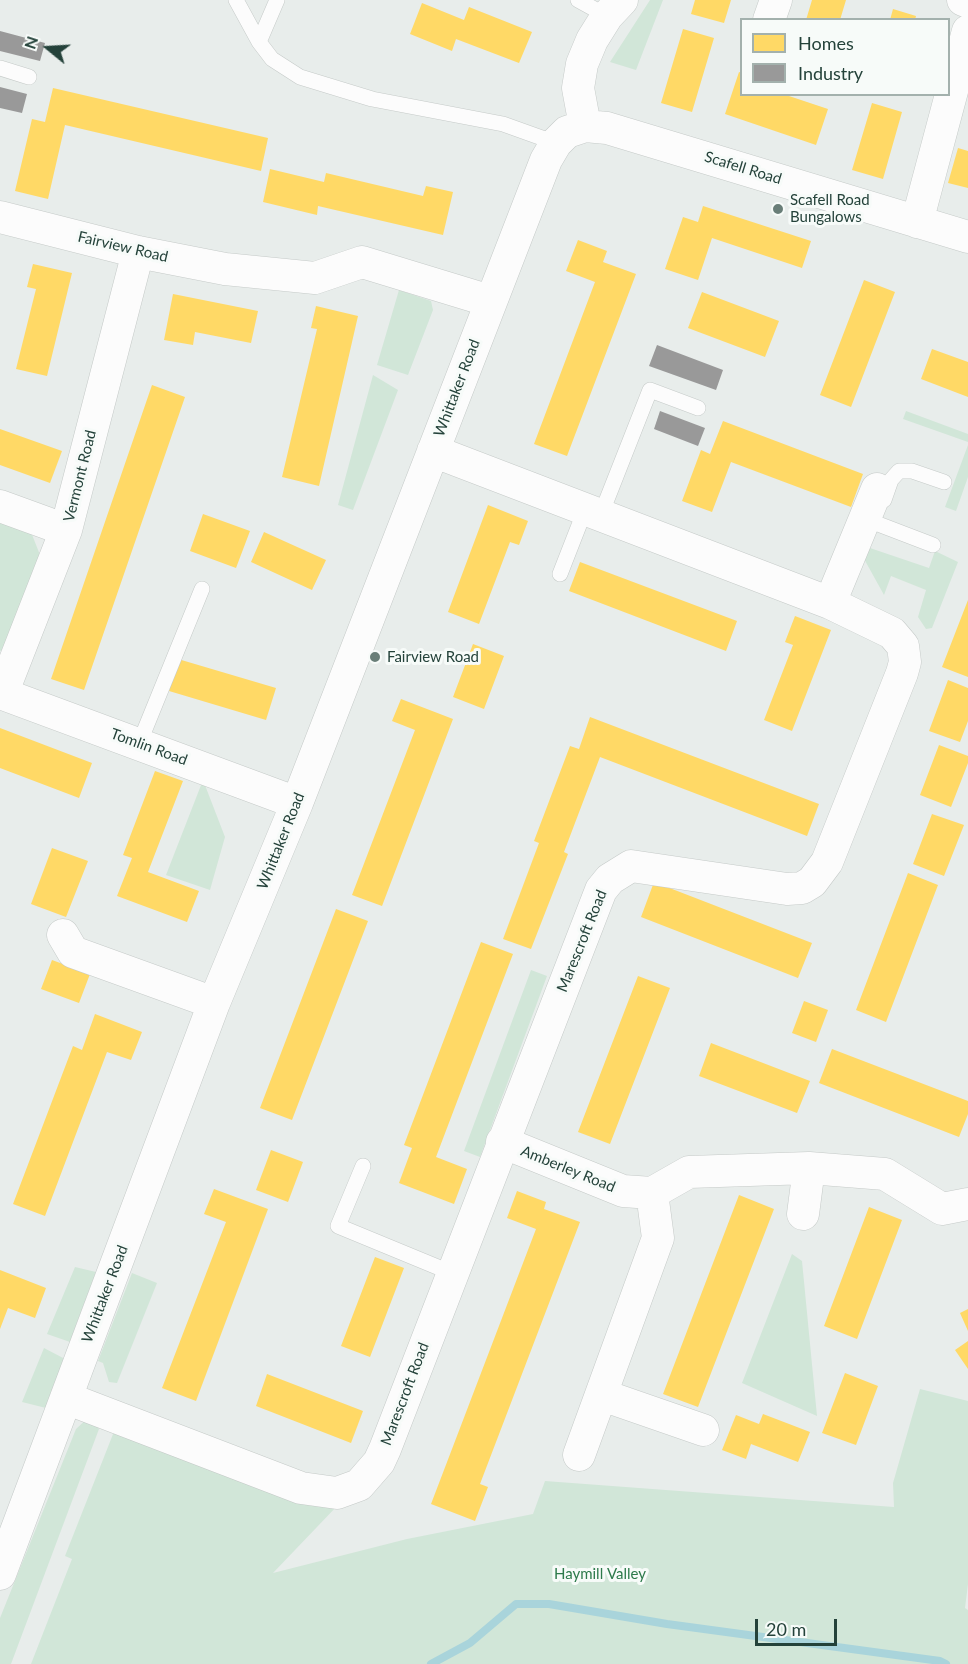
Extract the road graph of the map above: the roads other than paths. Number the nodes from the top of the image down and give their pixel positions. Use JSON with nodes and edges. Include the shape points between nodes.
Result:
{"nodes":[{"id":1,"x":236,"y":0,"type":"edge"},
{"id":2,"x":277,"y":0,"type":"edge"},
{"id":3,"x":578,"y":0,"type":"edge"},
{"id":4,"x":776,"y":0,"type":"edge"},
{"id":5,"x":963,"y":0,"type":"edge"},
{"id":6,"x":968,"y":2,"type":"edge"},
{"id":7,"x":614,"y":8,"type":"edge"},
{"id":8,"x":770,"y":18,"type":"edge"},
{"id":9,"x":968,"y":31,"type":"edge"},
{"id":10,"x":259,"y":42,"type":"junction"},
{"id":11,"x":0,"y":68,"type":"edge"},
{"id":12,"x":29,"y":77,"type":"dead end"},
{"id":13,"x":585,"y":126,"type":"junction"},
{"id":14,"x":556,"y":143,"type":"junction"},
{"id":15,"x":0,"y":217,"type":"edge"},
{"id":16,"x":917,"y":222,"type":"junction"},
{"id":17,"x":968,"y":237,"type":"edge"},
{"id":18,"x":138,"y":252,"type":"junction"},
{"id":19,"x":490,"y":301,"type":"junction"},
{"id":20,"x":698,"y":408,"type":"dead end"},
{"id":21,"x":434,"y":451,"type":"junction"},
{"id":22,"x":944,"y":482,"type":"dead end"},
{"id":23,"x":877,"y":489,"type":"dead end"},
{"id":24,"x":0,"y":506,"type":"edge"},
{"id":25,"x":592,"y":513,"type":"junction"},
{"id":26,"x":870,"y":521,"type":"junction"},
{"id":27,"x":66,"y":530,"type":"junction"},
{"id":28,"x":933,"y":545,"type":"dead end"},
{"id":29,"x":560,"y":574,"type":"dead end"},
{"id":30,"x":202,"y":589,"type":"dead end"},
{"id":31,"x":830,"y":603,"type":"junction"},
{"id":32,"x":1,"y":693,"type":"edge"},
{"id":33,"x":139,"y":744,"type":"junction"},
{"id":34,"x":297,"y":802,"type":"junction"},
{"id":35,"x":63,"y":935,"type":"dead end"},
{"id":36,"x":214,"y":1003,"type":"junction"},
{"id":37,"x":502,"y":1142,"type":"junction"},
{"id":38,"x":363,"y":1166,"type":"dead end"},
{"id":39,"x":809,"y":1168,"type":"junction"},
{"id":40,"x":652,"y":1193,"type":"junction"},
{"id":41,"x":968,"y":1204,"type":"edge"},
{"id":42,"x":804,"y":1214,"type":"dead end"},
{"id":43,"x":452,"y":1273,"type":"junction"},
{"id":44,"x":602,"y":1395,"type":"junction"},
{"id":45,"x":66,"y":1398,"type":"junction"},
{"id":46,"x":703,"y":1430,"type":"dead end"},
{"id":47,"x":579,"y":1455,"type":"dead end"},
{"id":48,"x":7,"y":1536,"type":"edge"},
{"id":49,"x":0,"y":1574,"type":"edge"}],
"edges":[{"from":1,"to":10,"type":"lane"},
{"from":2,"to":10,"type":"lane"},
{"from":3,"to":7,"type":"lane"},
{"from":4,"to":8,"type":"street"},
{"from":5,"to":6,"type":"street"},
{"from":7,"to":13,"type":"street","via":[[592,40],[582,64],[578,88]]},
{"from":9,"to":16,"type":"street"},
{"from":10,"to":14,"type":"lane","via":[[272,59],[300,76],[372,99],[503,124]]},
{"from":11,"to":12,"type":"lane"},
{"from":13,"to":14,"type":"street","via":[[567,132]]},
{"from":13,"to":16,"type":"street","name":"Scafell Road","via":[[632,134]]},
{"from":14,"to":19,"type":"street","name":"Whittaker Road"},
{"from":15,"to":18,"type":"street","name":"Fairview Road"},
{"from":16,"to":17,"type":"street","name":"Scafell Road"},
{"from":18,"to":19,"type":"street","name":"Fairview Road","via":[[225,269],[315,278],[362,262]]},
{"from":18,"to":27,"type":"street","name":"Vermont Road"},
{"from":19,"to":21,"type":"street","name":"Whittaker Road"},
{"from":20,"to":25,"type":"lane","via":[[650,390]]},
{"from":21,"to":25,"type":"street","name":"Marescroft Road"},
{"from":21,"to":34,"type":"street","name":"Whittaker Road"},
{"from":22,"to":26,"type":"lane","via":[[912,471],[899,471]]},
{"from":23,"to":26,"type":"street"},
{"from":24,"to":27,"type":"street"},
{"from":25,"to":29,"type":"lane"},
{"from":25,"to":31,"type":"street","name":"Marescroft Road"},
{"from":26,"to":28,"type":"lane"},
{"from":26,"to":31,"type":"street"},
{"from":27,"to":32,"type":"street","name":"Vermont Road"},
{"from":30,"to":33,"type":"lane"},
{"from":31,"to":37,"type":"street","name":"Marescroft Road","via":[[892,633],[903,646],[905,662],[821,873],[802,888],[788,889],[642,866],[631,866],[610,879],[601,890]]},
{"from":32,"to":33,"type":"street","name":"Tomlin Road"},
{"from":33,"to":34,"type":"street","name":"Tomlin Road"},
{"from":34,"to":36,"type":"street","name":"Whittaker Road"},
{"from":35,"to":36,"type":"street","via":[[73,952]]},
{"from":36,"to":45,"type":"street","name":"Whittaker Road"},
{"from":37,"to":40,"type":"street","name":"Amberley Road","via":[[623,1191]]},
{"from":37,"to":43,"type":"street","name":"Marescroft Road"},
{"from":38,"to":43,"type":"lane","via":[[338,1226]]},
{"from":39,"to":40,"type":"street","via":[[689,1172]]},
{"from":39,"to":41,"type":"street","via":[[885,1174],[942,1209]]},
{"from":39,"to":42,"type":"street"},
{"from":40,"to":44,"type":"street","via":[[657,1238]]},
{"from":43,"to":45,"type":"street","name":"Marescroft Road","via":[[379,1462],[351,1490],[301,1488]]},
{"from":44,"to":46,"type":"street"},
{"from":44,"to":47,"type":"street"},
{"from":45,"to":48,"type":"street","name":"Whittaker Road"},
{"from":48,"to":49,"type":"street","name":"Whittaker Road"}]}
